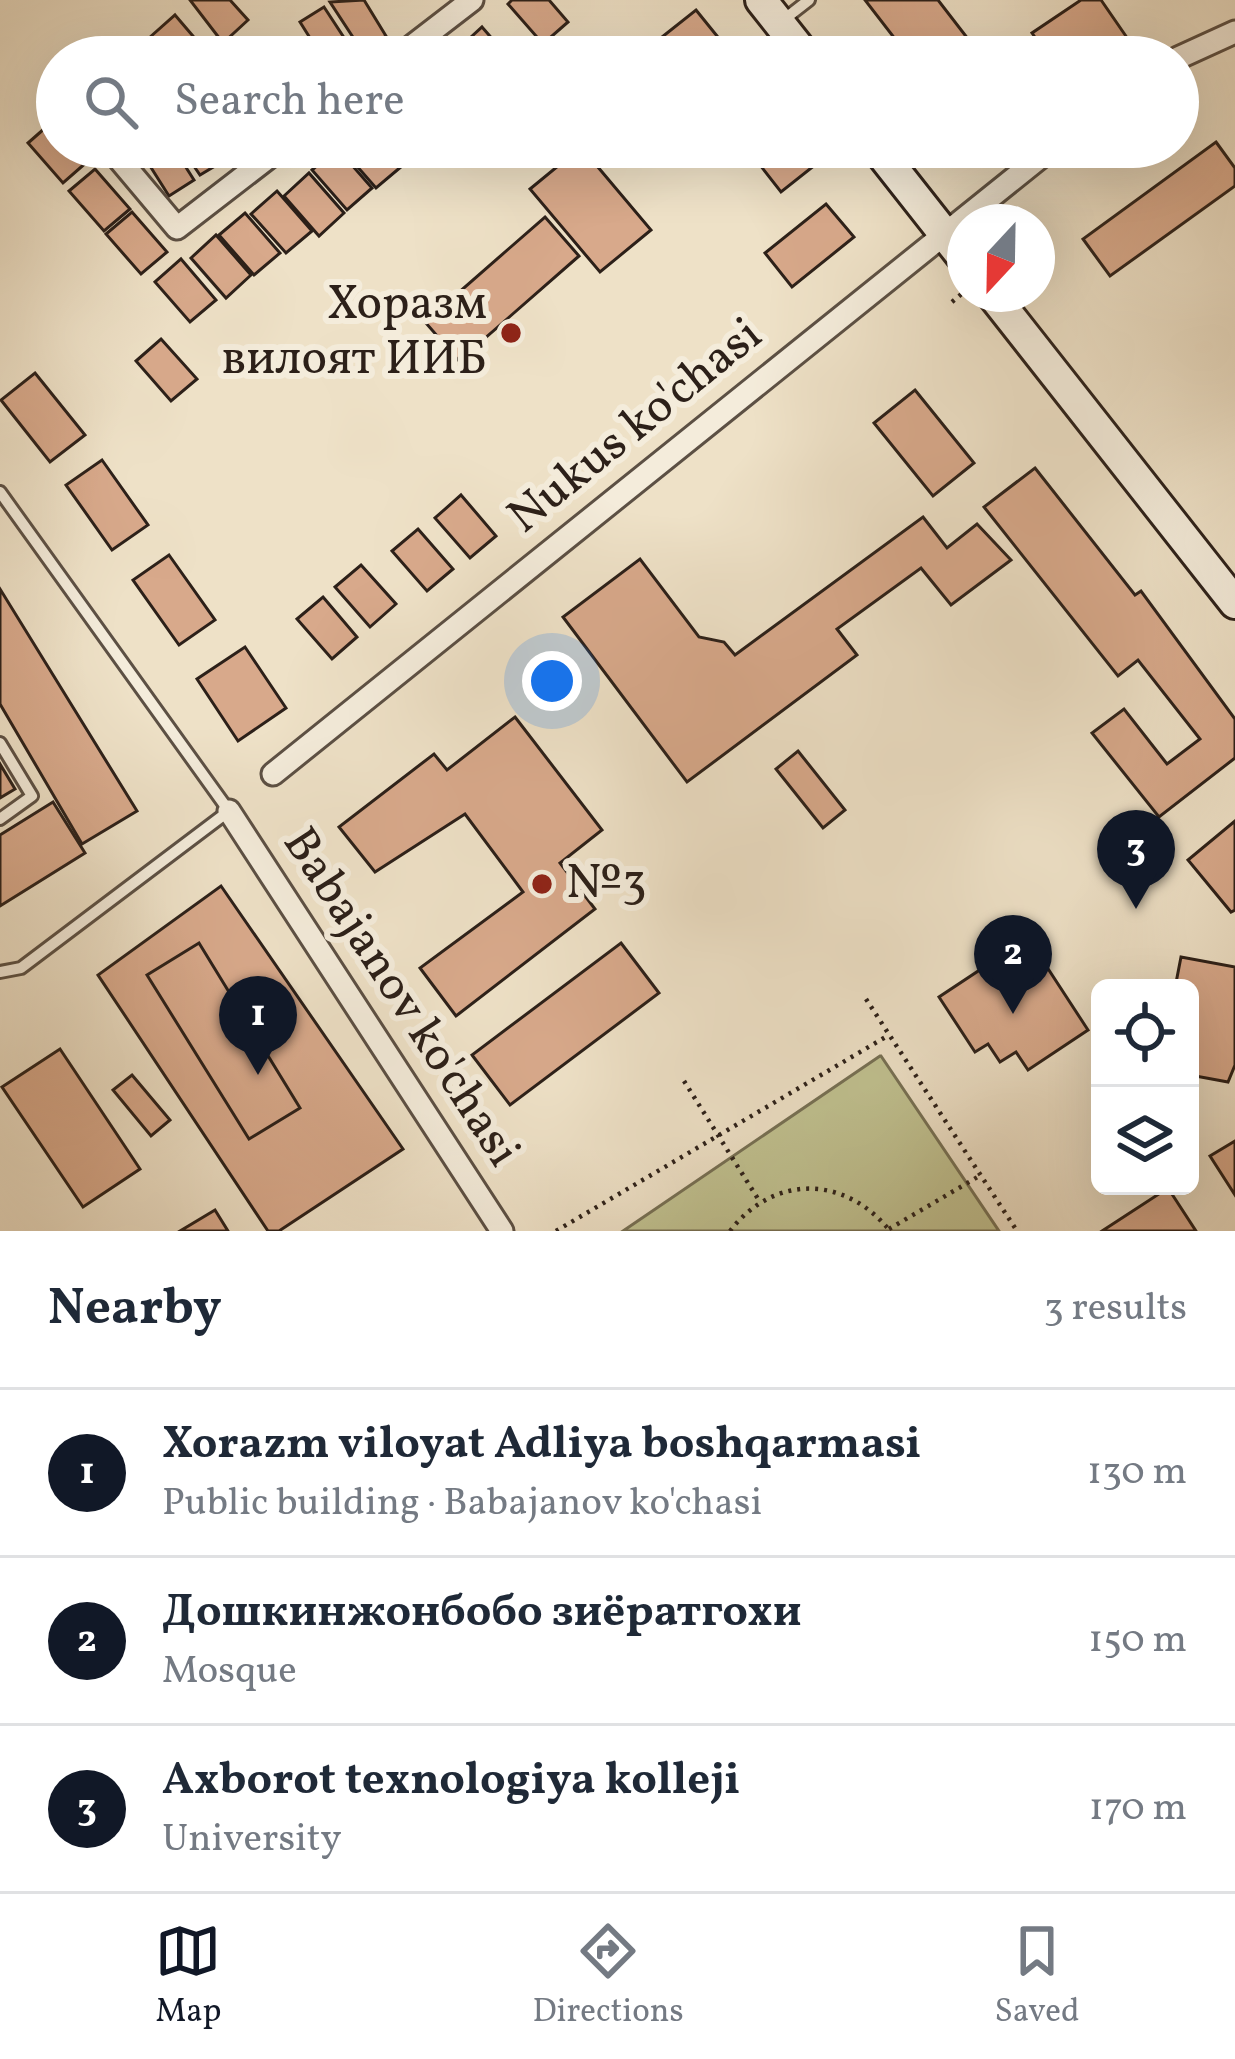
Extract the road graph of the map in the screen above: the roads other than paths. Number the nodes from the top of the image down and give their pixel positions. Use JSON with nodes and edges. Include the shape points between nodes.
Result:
{"nodes":[{"id":1,"x":472,"y":0,"type":"edge"},
{"id":2,"x":809,"y":0,"type":"edge"},
{"id":3,"x":770,"y":12,"type":"edge"},
{"id":4,"x":1235,"y":32,"type":"edge"},
{"id":5,"x":425,"y":36,"type":"edge"},
{"id":6,"x":789,"y":36,"type":"edge"},
{"id":7,"x":1199,"y":48,"type":"edge"},
{"id":8,"x":127,"y":168,"type":"edge"},
{"id":9,"x":255,"y":168,"type":"edge"},
{"id":10,"x":894,"y":168,"type":"edge"},
{"id":11,"x":1026,"y":168,"type":"edge"},
{"id":12,"x":944,"y":232,"type":"junction"},
{"id":13,"x":947,"y":236,"type":"edge"},
{"id":14,"x":1006,"y":312,"type":"edge"},
{"id":15,"x":0,"y":492,"type":"edge"},
{"id":16,"x":1235,"y":603,"type":"edge"},
{"id":17,"x":0,"y":743,"type":"edge"},
{"id":18,"x":273,"y":774,"type":"dead end"},
{"id":19,"x":229,"y":811,"type":"junction"},
{"id":20,"x":0,"y":818,"type":"edge"},
{"id":21,"x":0,"y":972,"type":"edge"},
{"id":22,"x":502,"y":1231,"type":"edge"}],
"edges":[{"from":1,"to":5,"type":"street"},
{"from":2,"to":3,"type":"lane"},
{"from":3,"to":6,"type":"main road"},
{"from":4,"to":7,"type":"street"},
{"from":8,"to":9,"type":"street","via":[[177,228]]},
{"from":10,"to":12,"type":"main road"},
{"from":11,"to":12,"type":"street","name":"Nukus ko'chasi"},
{"from":12,"to":13,"type":"main road"},
{"from":12,"to":18,"type":"street","name":"Nukus ko'chasi"},
{"from":14,"to":16,"type":"main road"},
{"from":15,"to":19,"type":"lane"},
{"from":17,"to":20,"type":"lane","via":[[32,796]]},
{"from":19,"to":21,"type":"lane","via":[[21,968]]},
{"from":19,"to":22,"type":"street","name":"Babajanov ko'chasi"}]}
